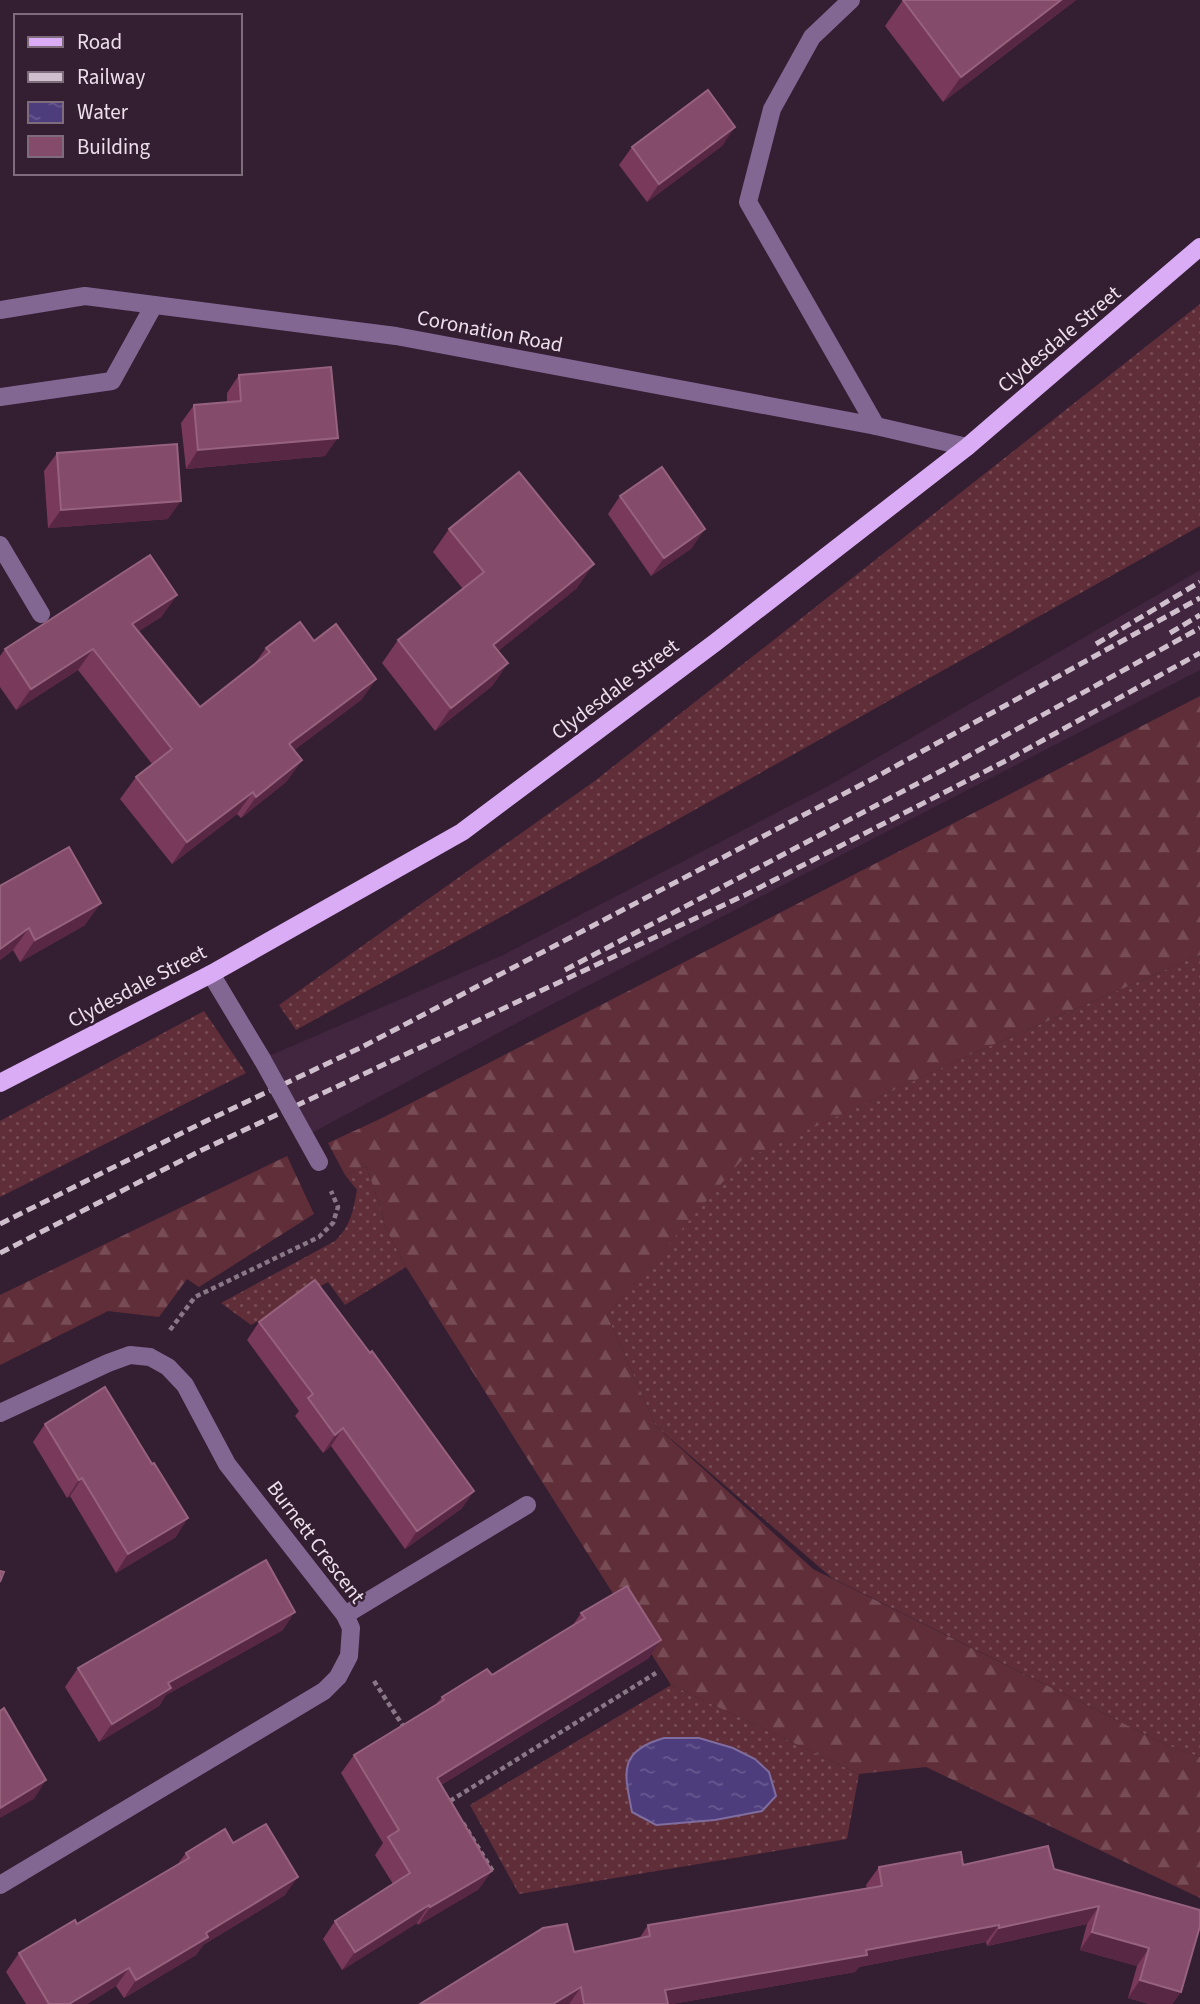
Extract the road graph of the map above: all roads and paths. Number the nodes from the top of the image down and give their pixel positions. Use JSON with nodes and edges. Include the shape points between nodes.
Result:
{"nodes":[{"id":1,"x":851,"y":0,"type":"edge"},
{"id":2,"x":1200,"y":247,"type":"edge"},
{"id":3,"x":154,"y":305,"type":"junction"},
{"id":4,"x":0,"y":310,"type":"edge"},
{"id":5,"x":0,"y":397,"type":"edge"},
{"id":6,"x":876,"y":426,"type":"junction"},
{"id":7,"x":967,"y":447,"type":"junction"},
{"id":8,"x":0,"y":545,"type":"edge"},
{"id":9,"x":41,"y":614,"type":"dead end"},
{"id":10,"x":211,"y":974,"type":"junction"},
{"id":11,"x":0,"y":1083,"type":"edge"},
{"id":12,"x":318,"y":1161,"type":"joint"},
{"id":13,"x":150,"y":1357,"type":"junction"},
{"id":14,"x":0,"y":1413,"type":"edge"},
{"id":15,"x":527,"y":1505,"type":"dead end"},
{"id":16,"x":345,"y":1615,"type":"junction"},
{"id":17,"x":343,"y":1668,"type":"junction"},
{"id":18,"x":656,"y":1672,"type":"dead end"},
{"id":19,"x":406,"y":1729,"type":"edge"},
{"id":20,"x":456,"y":1811,"type":"edge"},
{"id":21,"x":462,"y":1821,"type":"edge"},
{"id":22,"x":494,"y":1873,"type":"edge"},
{"id":23,"x":0,"y":1885,"type":"edge"}],
"edges":[{"from":1,"to":6,"type":"street","via":[[812,37],[772,109],[748,202]]},
{"from":2,"to":7,"type":"main road","name":"Clydesdale Street"},
{"from":3,"to":4,"type":"street","name":"Coronation Road","via":[[85,296]]},
{"from":3,"to":5,"type":"street","via":[[112,381]]},
{"from":3,"to":6,"type":"street","name":"Coronation Road","via":[[396,336]]},
{"from":6,"to":7,"type":"street","name":"Coronation Road"},
{"from":7,"to":10,"type":"main road","name":"Clydesdale Street","via":[[462,832]]},
{"from":8,"to":9,"type":"street"},
{"from":10,"to":11,"type":"main road","name":"Clydesdale Street"},
{"from":10,"to":12,"type":"street","bridge":true},
{"from":12,"to":13,"type":"path","via":[[338,1208],[333,1223],[319,1237],[195,1297]]},
{"from":13,"to":14,"type":"street","via":[[130,1355],[108,1363]]},
{"from":13,"to":16,"type":"street","name":"Burnett Crescent","via":[[169,1367],[185,1385],[228,1464]]},
{"from":15,"to":16,"type":"street"},
{"from":16,"to":17,"type":"street","name":"Burnett Crescent","via":[[351,1628],[349,1656]]},
{"from":17,"to":19,"type":"path","via":[[376,1682]]},
{"from":17,"to":23,"type":"street","name":"Burnett Crescent","via":[[324,1691]]},
{"from":18,"to":20,"type":"path","via":[[450,1801]]},
{"from":21,"to":22,"type":"path"}]}
